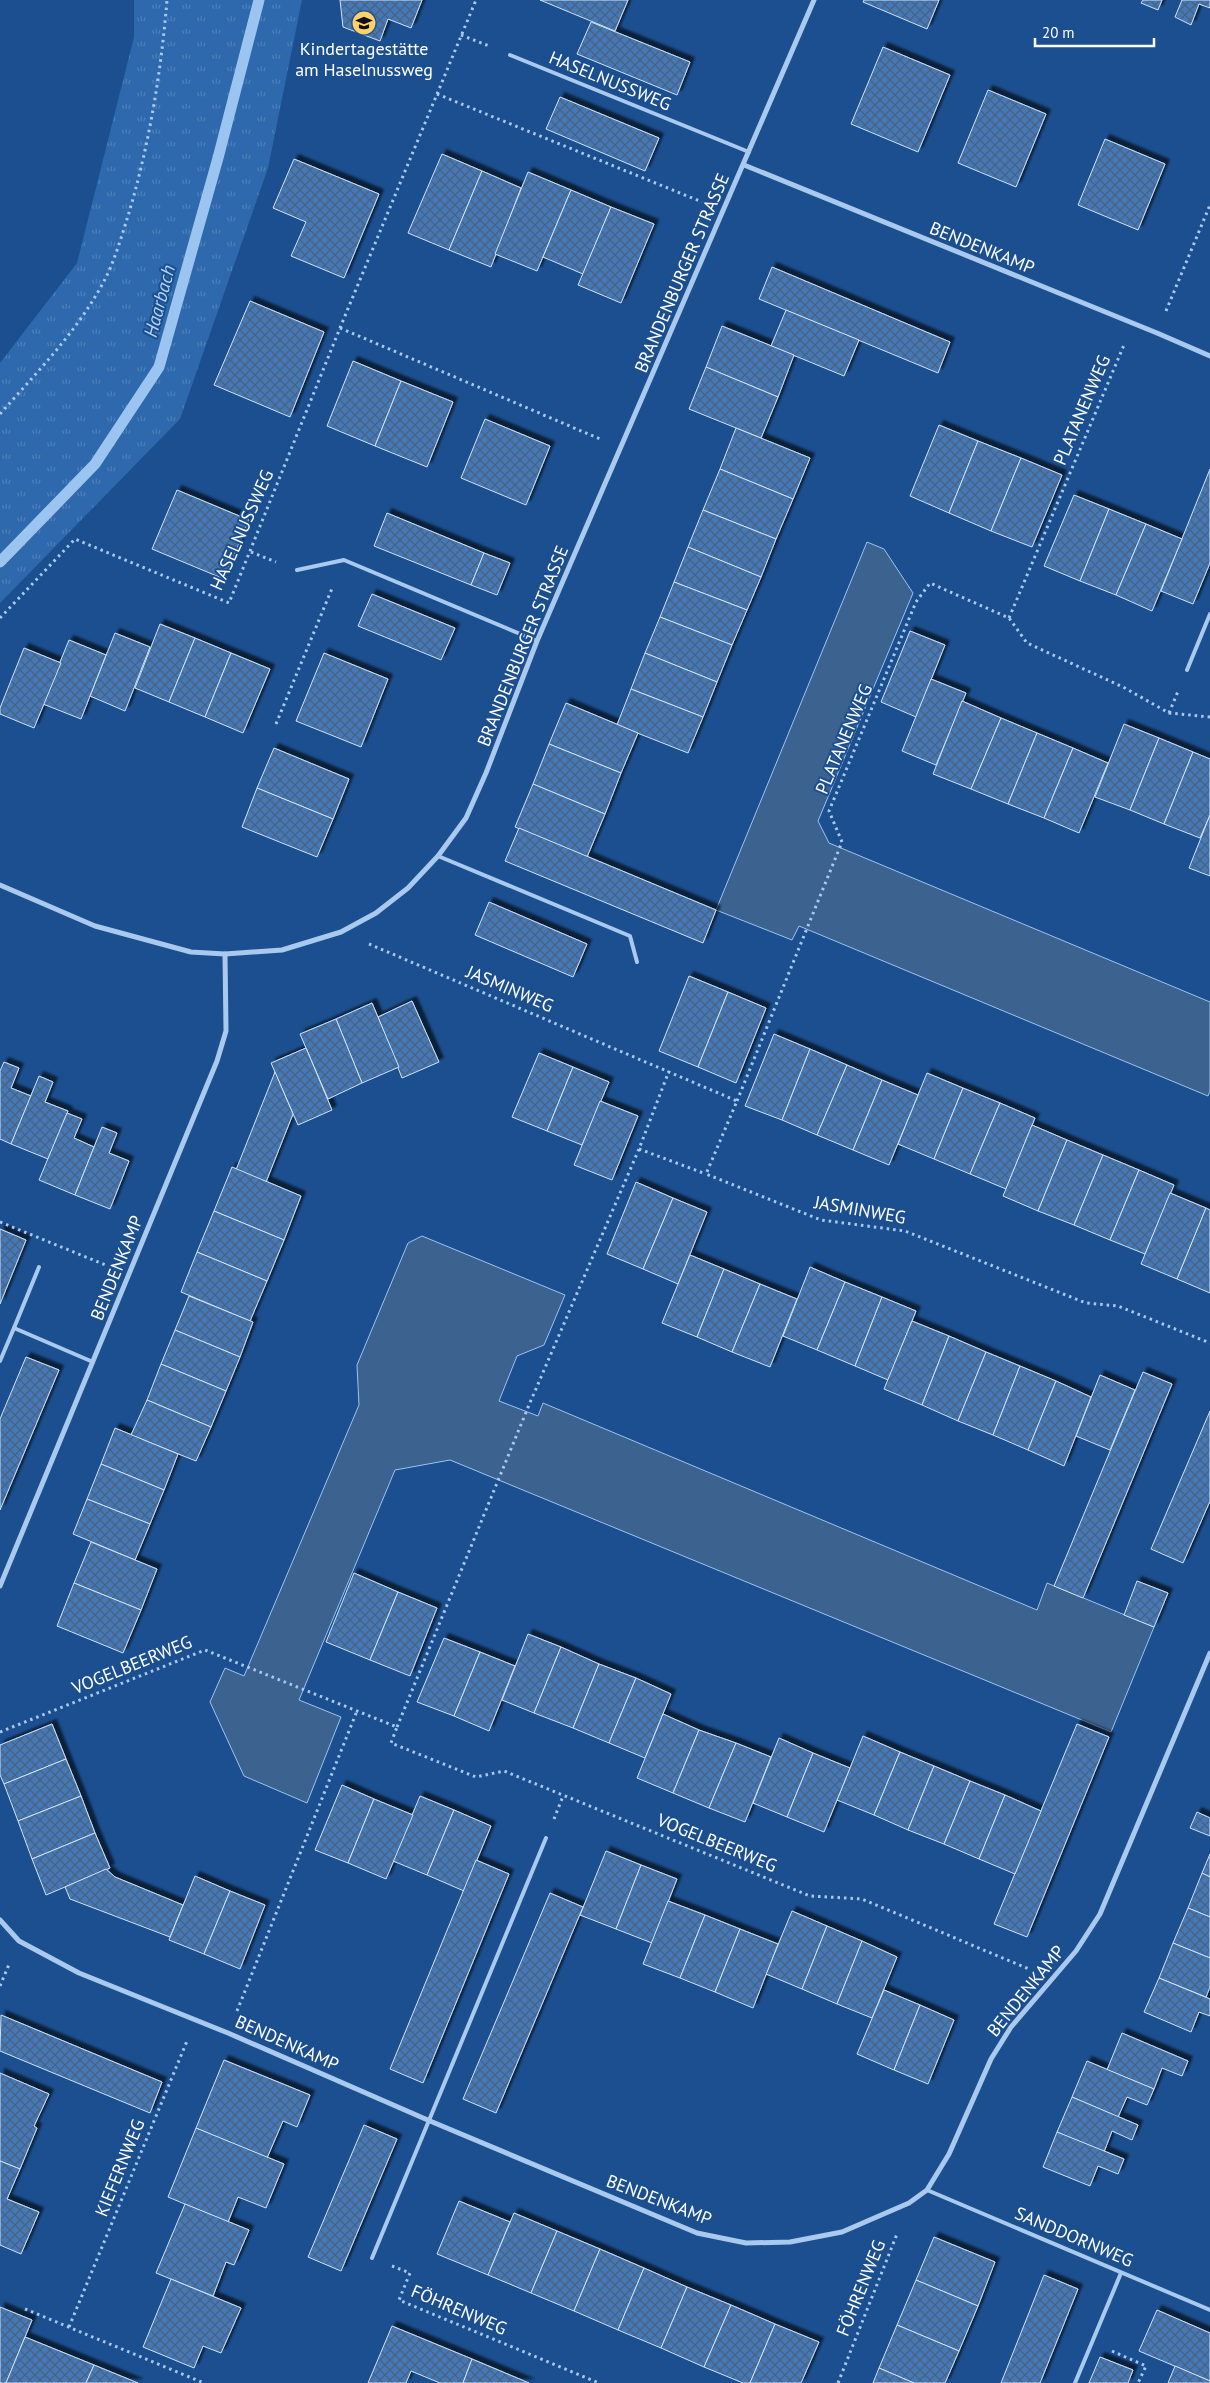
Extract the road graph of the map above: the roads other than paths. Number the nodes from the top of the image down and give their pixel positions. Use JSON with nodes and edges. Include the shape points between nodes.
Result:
{"nodes":[{"id":1,"x":814,"y":0,"type":"edge"},
{"id":2,"x":510,"y":55,"type":"road end"},
{"id":3,"x":749,"y":152,"type":"junction"},
{"id":4,"x":744,"y":165,"type":"junction"},
{"id":5,"x":1210,"y":356,"type":"edge"},
{"id":6,"x":297,"y":570,"type":"dead end"},
{"id":7,"x":1210,"y":614,"type":"edge"},
{"id":8,"x":538,"y":641,"type":"junction"},
{"id":9,"x":1187,"y":670,"type":"dead end"},
{"id":10,"x":438,"y":856,"type":"junction"},
{"id":11,"x":0,"y":885,"type":"edge"},
{"id":12,"x":226,"y":954,"type":"junction"},
{"id":13,"x":636,"y":962,"type":"dead end"},
{"id":14,"x":38,"y":1267,"type":"dead end"},
{"id":15,"x":14,"y":1328,"type":"junction"},
{"id":16,"x":0,"y":1361,"type":"edge"},
{"id":17,"x":93,"y":1362,"type":"junction"},
{"id":18,"x":0,"y":1586,"type":"edge"},
{"id":19,"x":1210,"y":1653,"type":"edge"},
{"id":20,"x":546,"y":1838,"type":"dead end"},
{"id":21,"x":0,"y":1920,"type":"edge"},
{"id":22,"x":430,"y":2121,"type":"junction"},
{"id":23,"x":927,"y":2190,"type":"junction"},
{"id":24,"x":372,"y":2258,"type":"road end"},
{"id":25,"x":1121,"y":2273,"type":"junction"},
{"id":26,"x":1210,"y":2310,"type":"edge"},
{"id":27,"x":1075,"y":2383,"type":"edge"}],
"edges":[{"from":1,"to":3,"type":"street","name":"BRANDENBURGER STRASSE"},
{"from":2,"to":3,"type":"lane","name":"HASELNUSSWEG"},
{"from":3,"to":4,"type":"street","name":"BRANDENBURGER STRASSE"},
{"from":4,"to":5,"type":"street","name":"BENDENKAMP"},
{"from":4,"to":8,"type":"street","name":"BRANDENBURGER STRASSE"},
{"from":6,"to":8,"type":"lane","via":[[344,560]]},
{"from":7,"to":9,"type":"lane"},
{"from":8,"to":10,"type":"street","name":"BRANDENBURGER STRASSE","via":[[466,818]]},
{"from":10,"to":12,"type":"street","name":"BRANDENBURGER STRASSE","via":[[408,888],[376,913],[341,932],[282,950]]},
{"from":10,"to":13,"type":"lane","via":[[630,936]]},
{"from":11,"to":12,"type":"street","name":"BRANDENBURGER STRASSE","via":[[95,926],[191,952]]},
{"from":12,"to":17,"type":"street","name":"BENDENKAMP","via":[[226,1031],[218,1061]]},
{"from":14,"to":15,"type":"lane"},
{"from":15,"to":16,"type":"lane"},
{"from":15,"to":17,"type":"lane"},
{"from":17,"to":18,"type":"street","name":"BENDENKAMP"},
{"from":19,"to":23,"type":"street","name":"BENDENKAMP","via":[[1100,1914],[1076,1951],[1011,2027],[991,2059],[949,2154]]},
{"from":20,"to":22,"type":"lane"},
{"from":21,"to":22,"type":"street","name":"BENDENKAMP","via":[[19,1941],[79,1973],[228,2032]]},
{"from":22,"to":23,"type":"street","name":"BENDENKAMP","via":[[697,2233],[746,2243],[790,2242],[842,2232],[909,2203]]},
{"from":22,"to":24,"type":"lane"},
{"from":23,"to":25,"type":"lane","name":"SANDDORNWEG"},
{"from":25,"to":26,"type":"lane","name":"SANDDORNWEG"},
{"from":25,"to":27,"type":"lane"}]}
